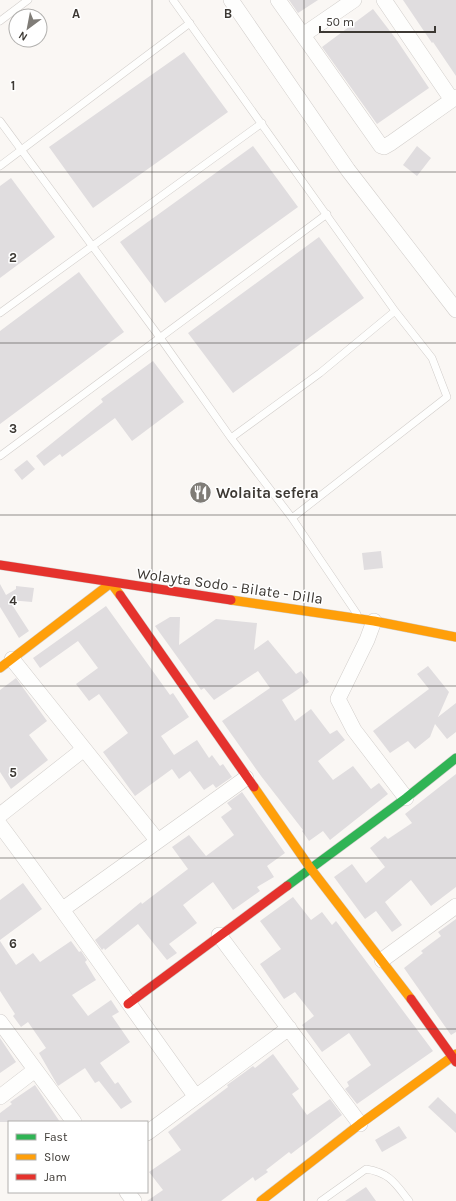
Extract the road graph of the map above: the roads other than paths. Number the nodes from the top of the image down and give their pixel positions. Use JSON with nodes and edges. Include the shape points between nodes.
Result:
{"nodes":[{"id":1,"x":28,"y":0,"type":"edge"},
{"id":2,"x":173,"y":0,"type":"edge"},
{"id":3,"x":231,"y":0,"type":"edge"},
{"id":4,"x":278,"y":0,"type":"edge"},
{"id":5,"x":354,"y":0,"type":"edge"},
{"id":6,"x":384,"y":0,"type":"edge"},
{"id":7,"x":0,"y":21,"type":"edge"},
{"id":8,"x":190,"y":23,"type":"junction"},
{"id":9,"x":303,"y":35,"type":"junction"},
{"id":10,"x":454,"y":98,"type":"edge"},
{"id":11,"x":0,"y":121,"type":"edge"},
{"id":12,"x":262,"y":123,"type":"junction"},
{"id":13,"x":20,"y":150,"type":"junction"},
{"id":14,"x":0,"y":166,"type":"edge"},
{"id":15,"x":327,"y":214,"type":"junction"},
{"id":16,"x":92,"y":246,"type":"junction"},
{"id":17,"x":456,"y":310,"type":"edge"},
{"id":18,"x":395,"y":311,"type":"junction"},
{"id":19,"x":0,"y":313,"type":"edge"},
{"id":20,"x":161,"y":339,"type":"junction"},
{"id":21,"x":231,"y":438,"type":"junction"},
{"id":22,"x":0,"y":456,"type":"edge"},
{"id":23,"x":292,"y":518,"type":"junction"},
{"id":24,"x":0,"y":565,"type":"edge"},
{"id":25,"x":111,"y":583,"type":"junction"},
{"id":26,"x":367,"y":620,"type":"junction"},
{"id":27,"x":456,"y":637,"type":"edge"},
{"id":28,"x":12,"y":659,"type":"junction"},
{"id":29,"x":0,"y":668,"type":"edge"},
{"id":30,"x":84,"y":749,"type":"junction"},
{"id":31,"x":456,"y":758,"type":"edge"},
{"id":32,"x":246,"y":778,"type":"junction"},
{"id":33,"x":406,"y":798,"type":"junction"},
{"id":34,"x":0,"y":814,"type":"edge"},
{"id":35,"x":0,"y":825,"type":"edge"},
{"id":36,"x":158,"y":840,"type":"junction"},
{"id":37,"x":311,"y":869,"type":"junction"},
{"id":38,"x":456,"y":906,"type":"edge"},
{"id":39,"x":63,"y":909,"type":"junction"},
{"id":40,"x":219,"y":935,"type":"junction"},
{"id":41,"x":382,"y":960,"type":"junction"},
{"id":42,"x":128,"y":1004,"type":"junction"},
{"id":43,"x":0,"y":1022,"type":"edge"},
{"id":44,"x":289,"y":1028,"type":"junction"},
{"id":45,"x":455,"y":1058,"type":"edge"},
{"id":46,"x":35,"y":1070,"type":"junction"},
{"id":47,"x":0,"y":1097,"type":"edge"},
{"id":48,"x":196,"y":1097,"type":"junction"},
{"id":49,"x":73,"y":1121,"type":"edge"},
{"id":50,"x":360,"y":1124,"type":"junction"},
{"id":51,"x":148,"y":1132,"type":"edge"},
{"id":52,"x":128,"y":1193,"type":"edge"},
{"id":53,"x":134,"y":1201,"type":"edge"},
{"id":54,"x":261,"y":1201,"type":"edge"},
{"id":55,"x":321,"y":1201,"type":"edge"},
{"id":56,"x":409,"y":1201,"type":"edge"}],
"edges":[{"from":1,"to":7,"type":"lane"},
{"from":2,"to":8,"type":"lane"},
{"from":3,"to":17,"type":"street","via":[[348,170]]},
{"from":4,"to":9,"type":"street"},
{"from":5,"to":9,"type":"street"},
{"from":6,"to":10,"type":"street"},
{"from":8,"to":12,"type":"lane"},
{"from":8,"to":13,"type":"lane"},
{"from":9,"to":10,"type":"street","via":[[380,146],[384,147],[391,143]]},
{"from":11,"to":13,"type":"lane"},
{"from":12,"to":15,"type":"lane"},
{"from":12,"to":16,"type":"lane"},
{"from":13,"to":14,"type":"lane"},
{"from":13,"to":16,"type":"lane"},
{"from":15,"to":18,"type":"lane"},
{"from":15,"to":20,"type":"lane"},
{"from":16,"to":19,"type":"lane"},
{"from":16,"to":20,"type":"lane"},
{"from":18,"to":21,"type":"lane","via":[[320,373]]},
{"from":18,"to":23,"type":"lane","via":[[432,358],[447,397]]},
{"from":20,"to":21,"type":"lane"},
{"from":20,"to":22,"type":"lane"},
{"from":21,"to":23,"type":"lane"},
{"from":23,"to":26,"type":"lane"},
{"from":24,"to":25,"type":"street","name":"Wolayta Sodo - Bilate - Dilla"},
{"from":25,"to":26,"type":"street","name":"Wolayta Sodo - Bilate - Dilla"},
{"from":25,"to":28,"type":"street"},
{"from":25,"to":32,"type":"street"},
{"from":26,"to":27,"type":"street","name":"Wolayta Sodo - Bilate - Dilla"},
{"from":26,"to":33,"type":"street","via":[[367,640],[338,699],[354,730]]},
{"from":28,"to":29,"type":"street"},
{"from":28,"to":30,"type":"street"},
{"from":30,"to":34,"type":"street"},
{"from":30,"to":36,"type":"street"},
{"from":31,"to":33,"type":"street"},
{"from":32,"to":36,"type":"street"},
{"from":32,"to":37,"type":"street"},
{"from":33,"to":37,"type":"street"},
{"from":35,"to":39,"type":"street"},
{"from":36,"to":39,"type":"street"},
{"from":37,"to":40,"type":"street"},
{"from":37,"to":41,"type":"street"},
{"from":38,"to":41,"type":"street"},
{"from":39,"to":42,"type":"street"},
{"from":40,"to":42,"type":"street"},
{"from":40,"to":44,"type":"street"},
{"from":41,"to":45,"type":"street"},
{"from":42,"to":48,"type":"street"},
{"from":43,"to":46,"type":"street"},
{"from":44,"to":48,"type":"street"},
{"from":44,"to":50,"type":"street"},
{"from":45,"to":50,"type":"street"},
{"from":46,"to":47,"type":"street"},
{"from":46,"to":49,"type":"street"},
{"from":48,"to":51,"type":"street"},
{"from":50,"to":54,"type":"street"},
{"from":52,"to":53,"type":"street"},
{"from":55,"to":56,"type":"lane","via":[[366,1169],[379,1171],[391,1178]]}]}
